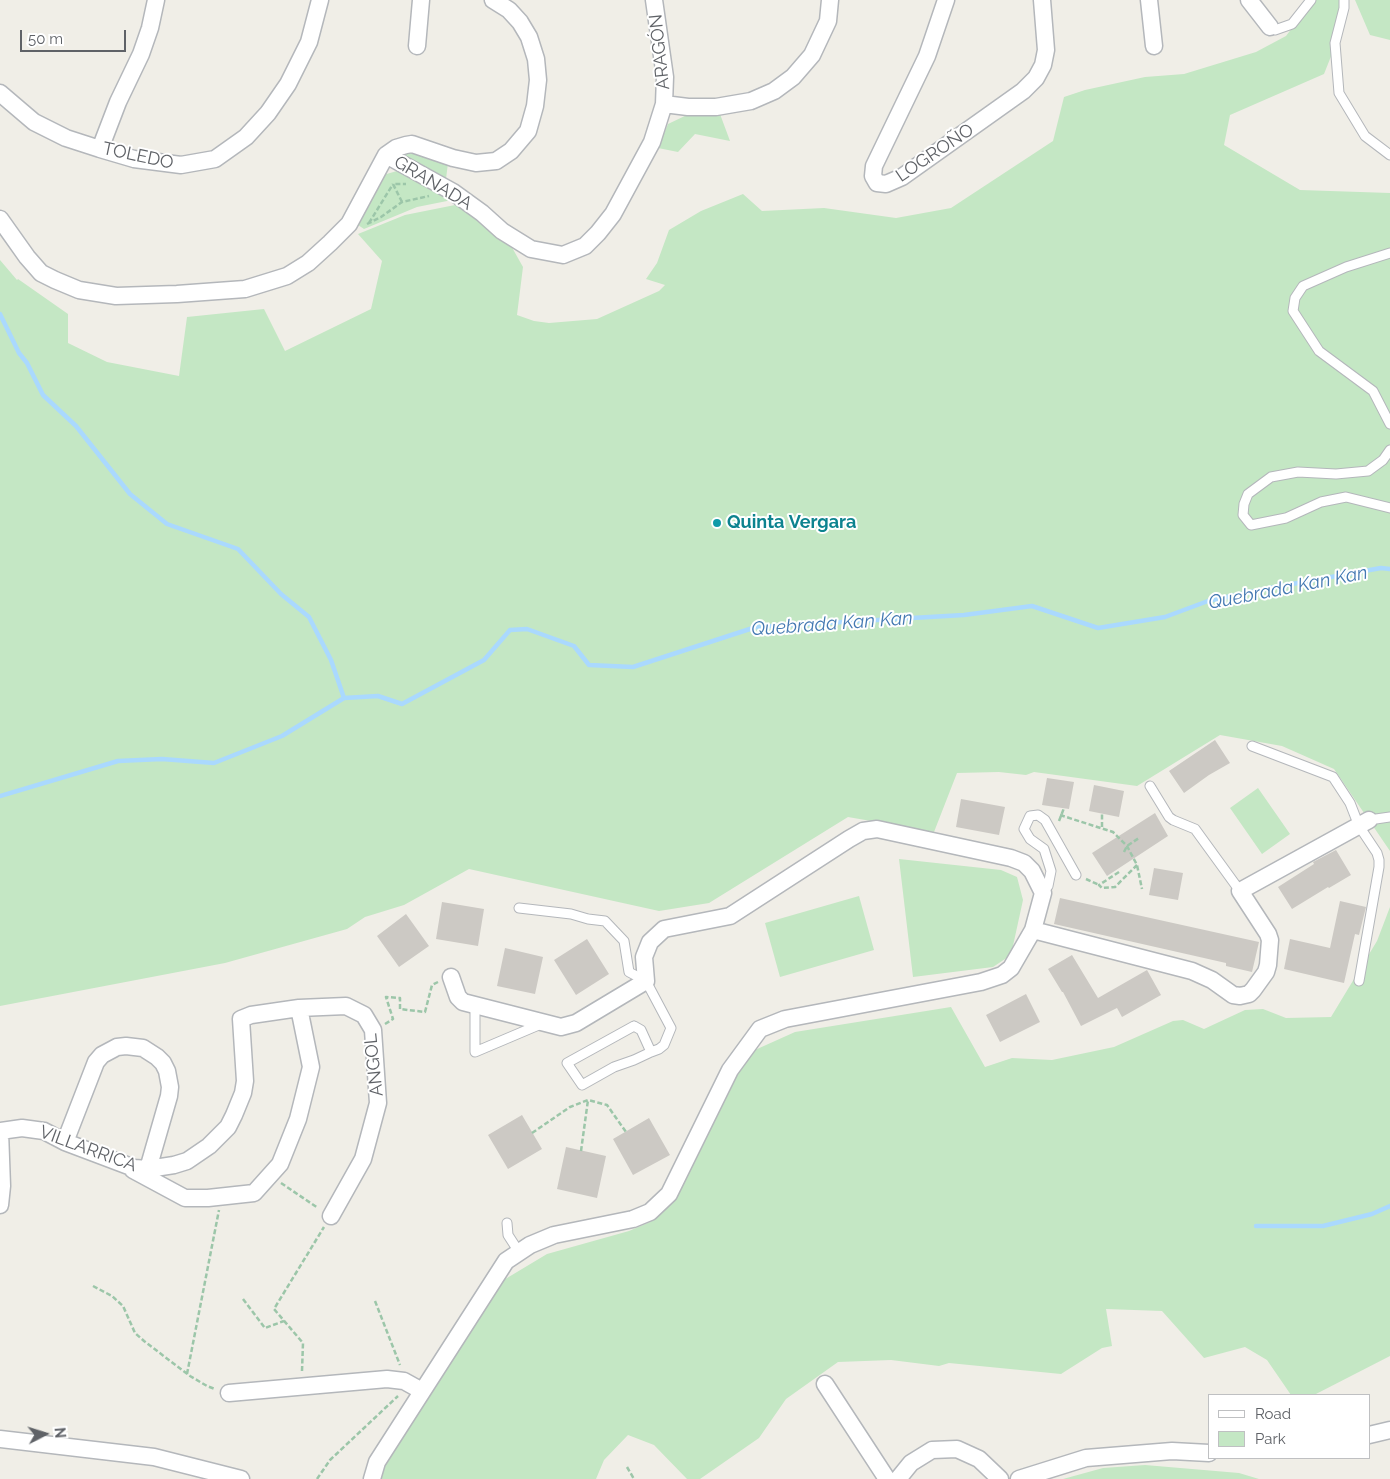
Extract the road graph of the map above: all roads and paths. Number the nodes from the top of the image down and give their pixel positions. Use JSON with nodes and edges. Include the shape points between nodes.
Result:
{"nodes":[{"id":1,"x":156,"y":0,"type":"edge"},
{"id":2,"x":320,"y":0,"type":"edge"},
{"id":3,"x":422,"y":0,"type":"edge"},
{"id":4,"x":494,"y":0,"type":"edge"},
{"id":5,"x":654,"y":0,"type":"edge"},
{"id":6,"x":830,"y":0,"type":"edge"},
{"id":7,"x":946,"y":0,"type":"edge"},
{"id":8,"x":1042,"y":0,"type":"edge"},
{"id":9,"x":1149,"y":0,"type":"edge"},
{"id":10,"x":1249,"y":0,"type":"edge"},
{"id":11,"x":1312,"y":0,"type":"edge"},
{"id":12,"x":1344,"y":0,"type":"edge"},
{"id":13,"x":1270,"y":27,"type":"joint"},
{"id":14,"x":417,"y":46,"type":"dead end"},
{"id":15,"x":1154,"y":46,"type":"dead end"},
{"id":16,"x":0,"y":94,"type":"edge"},
{"id":17,"x":664,"y":104,"type":"junction"},
{"id":18,"x":100,"y":149,"type":"junction"},
{"id":19,"x":1390,"y":154,"type":"edge"},
{"id":20,"x":386,"y":155,"type":"junction"},
{"id":21,"x":393,"y":184,"type":"junction"},
{"id":22,"x":414,"y":187,"type":"dead end"},
{"id":23,"x":427,"y":192,"type":"dead end"},
{"id":24,"x":402,"y":202,"type":"junction"},
{"id":25,"x":0,"y":219,"type":"edge"},
{"id":26,"x":349,"y":224,"type":"junction"},
{"id":27,"x":369,"y":224,"type":"junction"},
{"id":28,"x":1390,"y":253,"type":"edge"},
{"id":29,"x":1390,"y":424,"type":"edge"},
{"id":30,"x":1390,"y":450,"type":"edge"},
{"id":31,"x":1390,"y":508,"type":"edge"},
{"id":32,"x":1252,"y":746,"type":"dead end"},
{"id":33,"x":1150,"y":786,"type":"dead end"},
{"id":34,"x":1102,"y":814,"type":"dead end"},
{"id":35,"x":1060,"y":815,"type":"dead end"},
{"id":36,"x":1390,"y":817,"type":"edge"},
{"id":37,"x":1364,"y":823,"type":"junction"},
{"id":38,"x":1102,"y":827,"type":"junction"},
{"id":39,"x":1139,"y":838,"type":"dead end"},
{"id":40,"x":1127,"y":846,"type":"junction"},
{"id":41,"x":1124,"y":852,"type":"dead end"},
{"id":42,"x":1137,"y":865,"type":"junction"},
{"id":43,"x":1119,"y":872,"type":"dead end"},
{"id":44,"x":1076,"y":874,"type":"dead end"},
{"id":45,"x":1142,"y":889,"type":"dead end"},
{"id":46,"x":1240,"y":891,"type":"junction"},
{"id":47,"x":1043,"y":893,"type":"junction"},
{"id":48,"x":519,"y":908,"type":"dead end"},
{"id":49,"x":1033,"y":930,"type":"junction"},
{"id":50,"x":451,"y":977,"type":"joint"},
{"id":51,"x":646,"y":981,"type":"junction"},
{"id":52,"x":1359,"y":981,"type":"dead end"},
{"id":53,"x":346,"y":1006,"type":"joint"},
{"id":54,"x":475,"y":1006,"type":"junction"},
{"id":55,"x":299,"y":1008,"type":"junction"},
{"id":56,"x":381,"y":1017,"type":"dead end"},
{"id":57,"x":544,"y":1022,"type":"junction"},
{"id":58,"x":651,"y":1052,"type":"junction"},
{"id":59,"x":582,"y":1085,"type":"junction"},
{"id":60,"x":588,"y":1100,"type":"junction"},
{"id":61,"x":0,"y":1131,"type":"edge"},
{"id":62,"x":626,"y":1132,"type":"dead end"},
{"id":63,"x":532,"y":1133,"type":"dead end"},
{"id":64,"x":65,"y":1142,"type":"junction"},
{"id":65,"x":581,"y":1150,"type":"dead end"},
{"id":66,"x":121,"y":1164,"type":"junction"},
{"id":67,"x":148,"y":1169,"type":"junction"},
{"id":68,"x":269,"y":1176,"type":"junction"},
{"id":69,"x":222,"y":1197,"type":"junction"},
{"id":70,"x":0,"y":1206,"type":"edge"},
{"id":71,"x":331,"y":1216,"type":"junction"},
{"id":72,"x":507,"y":1223,"type":"dead end"},
{"id":73,"x":519,"y":1252,"type":"junction"},
{"id":74,"x":93,"y":1286,"type":"dead end"},
{"id":75,"x":243,"y":1299,"type":"dead end"},
{"id":76,"x":375,"y":1301,"type":"dead end"},
{"id":77,"x":284,"y":1321,"type":"junction"},
{"id":78,"x":187,"y":1374,"type":"junction"},
{"id":79,"x":825,"y":1384,"type":"dead end"},
{"id":80,"x":301,"y":1386,"type":"junction"},
{"id":81,"x":416,"y":1388,"type":"junction"},
{"id":82,"x":229,"y":1393,"type":"joint"},
{"id":83,"x":1390,"y":1430,"type":"edge"},
{"id":84,"x":1370,"y":1435,"type":"edge"},
{"id":85,"x":0,"y":1439,"type":"edge"},
{"id":86,"x":1208,"y":1453,"type":"edge"},
{"id":87,"x":627,"y":1468,"type":"dead end"},
{"id":88,"x":241,"y":1479,"type":"edge"},
{"id":89,"x":317,"y":1479,"type":"edge"},
{"id":90,"x":372,"y":1479,"type":"edge"},
{"id":91,"x":634,"y":1479,"type":"edge"},
{"id":92,"x":887,"y":1479,"type":"edge"},
{"id":93,"x":898,"y":1479,"type":"edge"},
{"id":94,"x":1000,"y":1479,"type":"edge"},
{"id":95,"x":1019,"y":1479,"type":"edge"}],
"edges":[{"from":1,"to":18,"type":"street","via":[[141,54]]},
{"from":2,"to":18,"type":"street","name":"TOLEDO","via":[[309,42],[288,84],[246,138],[215,159],[181,166],[134,159]]},
{"from":3,"to":14,"type":"street"},
{"from":4,"to":20,"type":"street","via":[[520,22],[536,59],[538,80],[528,130],[511,151],[496,162],[476,164],[412,144],[396,148]]},
{"from":5,"to":17,"type":"street","name":"ARAGÓN","via":[[665,76]]},
{"from":6,"to":17,"type":"street","via":[[828,21],[812,55],[793,77],[774,92],[751,101],[716,107],[688,108]]},
{"from":7,"to":8,"type":"street","name":"LOGROÑO","via":[[927,56],[874,166],[873,176],[877,182],[886,184],[902,177],[1009,102],[1036,78],[1046,50]]},
{"from":9,"to":15,"type":"street"},
{"from":10,"to":13,"type":"street"},
{"from":11,"to":13,"type":"lane","via":[[1292,24],[1275,30]]},
{"from":12,"to":19,"type":"lane","via":[[1335,44],[1339,93],[1365,136]]},
{"from":16,"to":18,"type":"street","name":"TOLEDO","via":[[34,122],[66,138]]},
{"from":17,"to":20,"type":"street","name":"GRANADA","via":[[652,142],[613,214],[585,246],[563,255],[531,249],[502,231],[453,192]]},
{"from":20,"to":26,"type":"street","name":"GRANADA"},
{"from":21,"to":22,"type":"path"},
{"from":21,"to":24,"type":"path"},
{"from":21,"to":27,"type":"path"},
{"from":23,"to":24,"type":"path","via":[[433,196]]},
{"from":24,"to":27,"type":"path"},
{"from":25,"to":26,"type":"street","name":"GRANADA","via":[[41,273],[79,290],[116,296],[245,289],[262,284],[287,276],[308,262]]},
{"from":26,"to":27,"type":"path"},
{"from":28,"to":29,"type":"lane","via":[[1346,267],[1303,286],[1295,298],[1293,311],[1319,351],[1374,391]]},
{"from":30,"to":31,"type":"lane","via":[[1384,460],[1368,472],[1298,472],[1271,477],[1248,494],[1243,515],[1251,525],[1286,518],[1321,502],[1346,497]]},
{"from":32,"to":37,"type":"lane","via":[[1333,776]]},
{"from":33,"to":46,"type":"lane","via":[[1173,820],[1195,830]]},
{"from":34,"to":38,"type":"path"},
{"from":35,"to":38,"type":"path"},
{"from":36,"to":37,"type":"lane"},
{"from":37,"to":46,"type":"street"},
{"from":37,"to":52,"type":"lane","via":[[1379,860]]},
{"from":38,"to":40,"type":"path","via":[[1114,832]]},
{"from":39,"to":40,"type":"path"},
{"from":40,"to":41,"type":"path"},
{"from":40,"to":42,"type":"path"},
{"from":42,"to":43,"type":"path","via":[[1115,887],[1102,888],[1098,885]]},
{"from":42,"to":45,"type":"path"},
{"from":44,"to":47,"type":"lane","via":[[1045,820],[1038,814],[1030,816],[1024,829],[1030,839],[1044,850],[1051,871]]},
{"from":46,"to":49,"type":"street","via":[[1270,940],[1266,972],[1254,990],[1240,996],[1192,971]]},
{"from":47,"to":49,"type":"street"},
{"from":47,"to":51,"type":"street","via":[[1032,871],[1024,863],[1010,858],[877,829],[863,831],[730,916],[664,929],[650,942],[644,957]]},
{"from":48,"to":51,"type":"lane","via":[[604,921],[624,941],[629,972]]},
{"from":49,"to":73,"type":"street","via":[[1011,968],[1002,975],[981,982],[785,1019],[760,1030],[730,1070],[669,1194],[650,1212],[633,1219],[554,1234]]},
{"from":50,"to":54,"type":"street","via":[[458,996],[463,1002]]},
{"from":50,"to":56,"type":"path","via":[[432,985],[425,1012],[400,1009],[400,998],[386,997],[393,1019],[384,1024]]},
{"from":51,"to":57,"type":"street","via":[[576,1023],[560,1027]]},
{"from":51,"to":58,"type":"lane","via":[[671,1028],[664,1045]]},
{"from":53,"to":55,"type":"street","name":"VILLARRICA"},
{"from":53,"to":71,"type":"street","name":"ANGOL","via":[[364,1015],[372,1030],[378,1103],[363,1159]]},
{"from":54,"to":57,"type":"street"},
{"from":54,"to":57,"type":"lane","via":[[476,1052]]},
{"from":55,"to":67,"type":"street","name":"VILLARRICA","via":[[241,1019],[245,1081],[228,1127],[209,1146],[187,1160]]},
{"from":55,"to":68,"type":"street","via":[[310,1067],[298,1118],[280,1164]]},
{"from":58,"to":59,"type":"lane"},
{"from":58,"to":59,"type":"lane","via":[[642,1030],[634,1026],[567,1063]]},
{"from":59,"to":60,"type":"path"},
{"from":60,"to":62,"type":"path","via":[[607,1105]]},
{"from":60,"to":63,"type":"path"},
{"from":60,"to":65,"type":"path"},
{"from":61,"to":64,"type":"street","name":"VILLARRICA","via":[[33,1128]]},
{"from":61,"to":70,"type":"street","name":"VILLARRICA"},
{"from":64,"to":66,"type":"street","name":"VILLARRICA"},
{"from":64,"to":67,"type":"street","via":[[96,1062],[117,1048],[143,1048],[163,1063],[170,1087]]},
{"from":66,"to":67,"type":"street","name":"VILLARRICA"},
{"from":66,"to":69,"type":"street","via":[[185,1198]]},
{"from":68,"to":69,"type":"street","via":[[254,1193]]},
{"from":68,"to":71,"type":"path"},
{"from":69,"to":78,"type":"path"},
{"from":71,"to":77,"type":"path","via":[[274,1309]]},
{"from":72,"to":73,"type":"lane","via":[[508,1235]]},
{"from":73,"to":81,"type":"street","via":[[506,1262]]},
{"from":74,"to":78,"type":"path","via":[[123,1306],[135,1333]]},
{"from":75,"to":77,"type":"path","via":[[265,1328]]},
{"from":76,"to":81,"type":"path","via":[[398,1362]]},
{"from":77,"to":80,"type":"path","via":[[303,1343]]},
{"from":78,"to":82,"type":"path","via":[[207,1386]]},
{"from":79,"to":92,"type":"street"},
{"from":80,"to":81,"type":"street","via":[[386,1379],[404,1381]]},
{"from":80,"to":82,"type":"street"},
{"from":81,"to":89,"type":"path","via":[[330,1460]]},
{"from":81,"to":90,"type":"street","via":[[377,1462]]},
{"from":83,"to":84,"type":"street"},
{"from":85,"to":88,"type":"street","via":[[154,1457]]},
{"from":86,"to":95,"type":"street","via":[[1086,1458]]},
{"from":87,"to":91,"type":"path"},
{"from":93,"to":94,"type":"street","via":[[911,1463],[932,1450],[957,1449],[979,1459]]}]}
